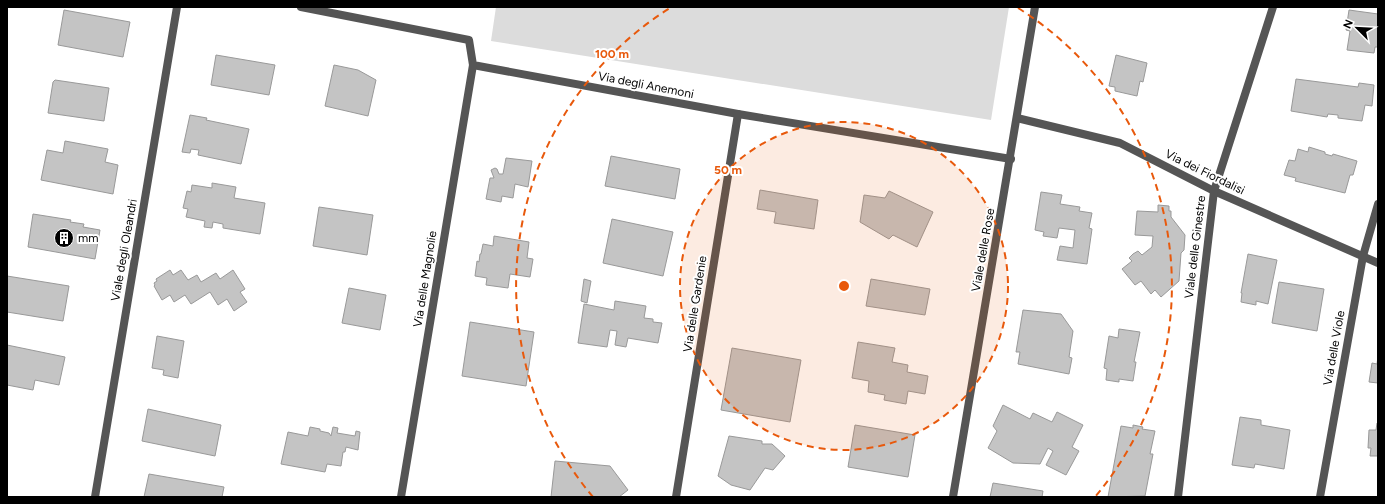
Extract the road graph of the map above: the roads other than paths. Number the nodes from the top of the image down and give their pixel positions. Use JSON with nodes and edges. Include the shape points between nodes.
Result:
{"nodes":[{"id":1,"x":177,"y":7,"type":"edge"},
{"id":2,"x":300,"y":7,"type":"edge"},
{"id":3,"x":1035,"y":7,"type":"edge"},
{"id":4,"x":1273,"y":7,"type":"edge"},
{"id":5,"x":472,"y":65,"type":"junction"},
{"id":6,"x":738,"y":114,"type":"junction"},
{"id":7,"x":1017,"y":118,"type":"junction"},
{"id":8,"x":1010,"y":159,"type":"junction"},
{"id":9,"x":1214,"y":191,"type":"junction"},
{"id":10,"x":1378,"y":204,"type":"edge"},
{"id":11,"x":1363,"y":256,"type":"junction"},
{"id":12,"x":1378,"y":263,"type":"edge"},
{"id":13,"x":95,"y":497,"type":"edge"},
{"id":14,"x":401,"y":497,"type":"edge"},
{"id":15,"x":676,"y":497,"type":"edge"},
{"id":16,"x":953,"y":497,"type":"edge"},
{"id":17,"x":1178,"y":497,"type":"edge"},
{"id":18,"x":1320,"y":497,"type":"edge"}],
"edges":[{"from":1,"to":13,"type":"street","name":"Viale degli Oleandri"},
{"from":2,"to":5,"type":"street","via":[[469,40]]},
{"from":3,"to":7,"type":"street","name":"Viale delle Rose"},
{"from":4,"to":9,"type":"street","name":"Viale delle Ginestre"},
{"from":5,"to":6,"type":"street","name":"Via degli Anemoni"},
{"from":5,"to":14,"type":"street","name":"Via delle Magnolie"},
{"from":6,"to":8,"type":"street","name":"Via degli Anemoni"},
{"from":6,"to":15,"type":"street","name":"Via delle Gardenie"},
{"from":7,"to":8,"type":"street","name":"Viale delle Rose"},
{"from":7,"to":9,"type":"street","name":"Via dei Fiordalisi","via":[[1120,143]]},
{"from":8,"to":16,"type":"street","name":"Viale delle Rose"},
{"from":9,"to":11,"type":"street","name":"Via dei Fiordalisi"},
{"from":9,"to":17,"type":"street","name":"Viale delle Ginestre"},
{"from":10,"to":11,"type":"street","name":"Via delle Viole"},
{"from":11,"to":12,"type":"street","name":"Via dei Fiordalisi"},
{"from":11,"to":18,"type":"street","name":"Via delle Viole"}]}
